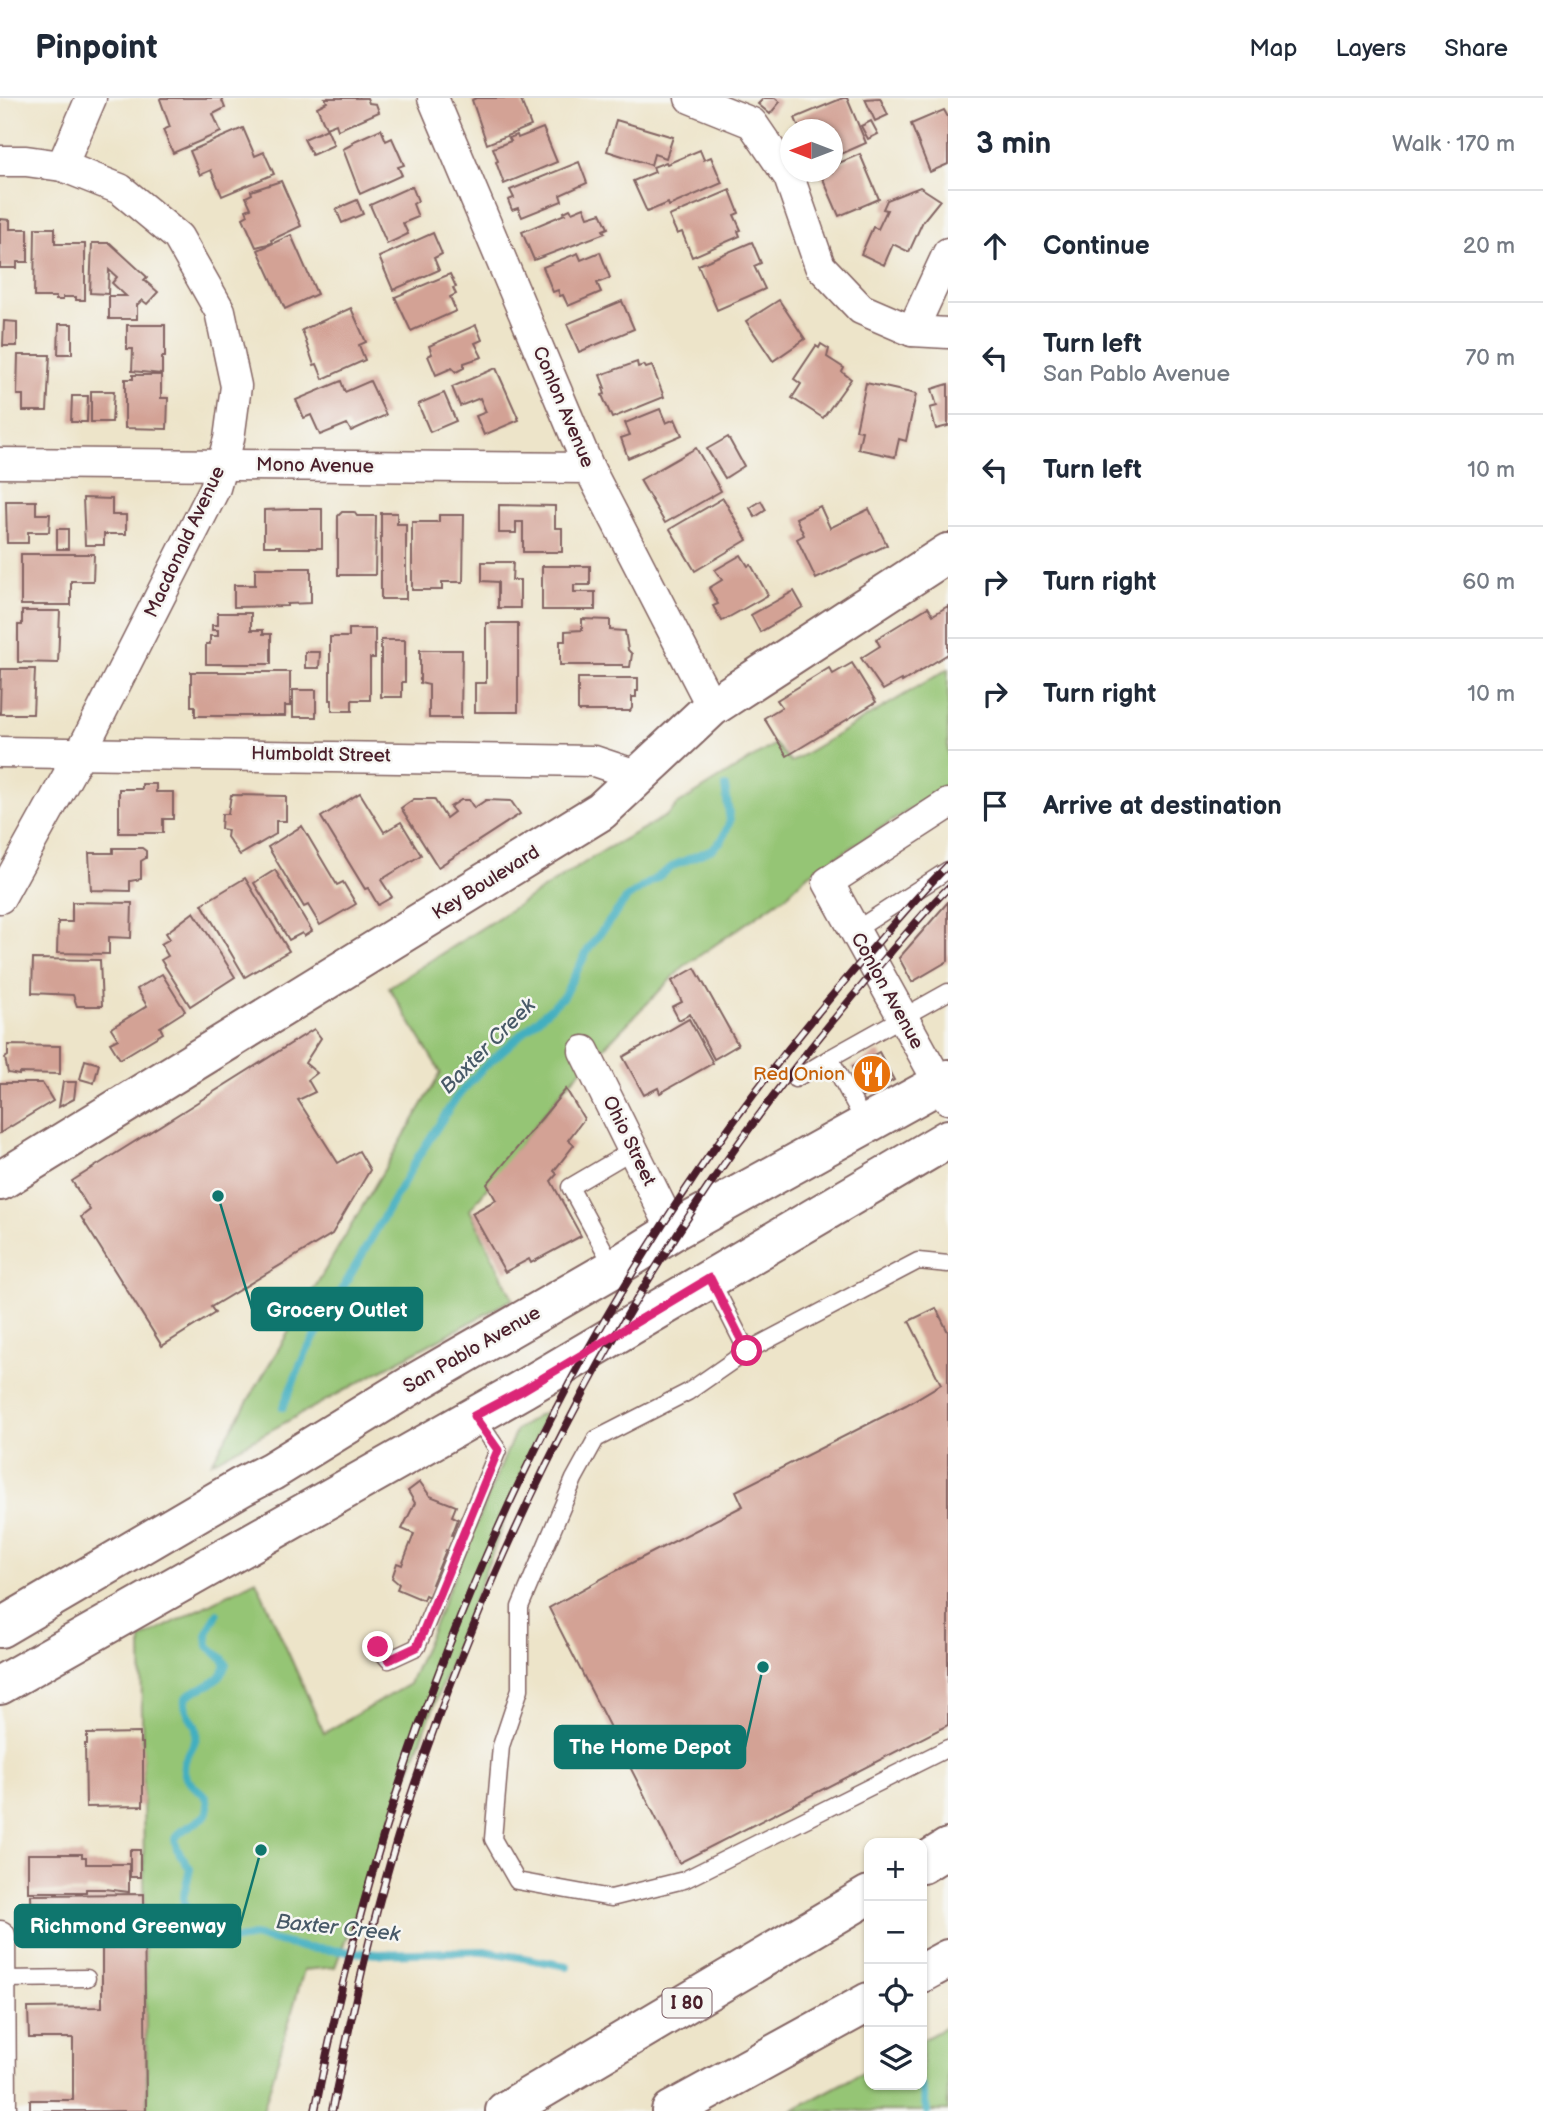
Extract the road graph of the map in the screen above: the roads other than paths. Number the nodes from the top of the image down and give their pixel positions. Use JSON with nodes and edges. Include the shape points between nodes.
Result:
{"nodes":[{"id":1,"x":92,"y":98,"type":"edge"},
{"id":2,"x":433,"y":98,"type":"edge"},
{"id":3,"x":690,"y":98,"type":"edge"},
{"id":4,"x":0,"y":161,"type":"edge"},
{"id":5,"x":62,"y":166,"type":"junction"},
{"id":6,"x":948,"y":253,"type":"edge"},
{"id":7,"x":912,"y":331,"type":"junction"},
{"id":8,"x":948,"y":332,"type":"edge"},
{"id":9,"x":0,"y":463,"type":"edge"},
{"id":10,"x":223,"y":465,"type":"junction"},
{"id":11,"x":589,"y":468,"type":"junction"},
{"id":12,"x":948,"y":553,"type":"edge"},
{"id":13,"x":712,"y":707,"type":"junction"},
{"id":14,"x":0,"y":752,"type":"edge"},
{"id":15,"x":81,"y":752,"type":"junction"},
{"id":16,"x":639,"y":776,"type":"junction"},
{"id":17,"x":948,"y":804,"type":"edge"},
{"id":18,"x":948,"y":870,"type":"edge"},
{"id":19,"x":0,"y":898,"type":"edge"},
{"id":20,"x":854,"y":931,"type":"junction"},
{"id":21,"x":948,"y":992,"type":"edge"},
{"id":22,"x":902,"y":1017,"type":"junction"},
{"id":23,"x":584,"y":1051,"type":"dead end"},
{"id":24,"x":830,"y":1058,"type":"junction"},
{"id":25,"x":795,"y":1079,"type":"dead end"},
{"id":26,"x":945,"y":1087,"type":"edge"},
{"id":27,"x":866,"y":1125,"type":"junction"},
{"id":28,"x":948,"y":1139,"type":"edge"},
{"id":29,"x":633,"y":1150,"type":"junction"},
{"id":30,"x":0,"y":1181,"type":"edge"},
{"id":31,"x":673,"y":1231,"type":"junction"},
{"id":32,"x":948,"y":1264,"type":"edge"},
{"id":33,"x":614,"y":1268,"type":"junction"},
{"id":34,"x":710,"y":1278,"type":"junction"},
{"id":35,"x":747,"y":1351,"type":"junction"},
{"id":36,"x":474,"y":1416,"type":"junction"},
{"id":37,"x":0,"y":1628,"type":"edge"},
{"id":38,"x":378,"y":1647,"type":"dead end"},
{"id":39,"x":0,"y":1685,"type":"edge"},
{"id":40,"x":948,"y":1748,"type":"edge"},
{"id":41,"x":948,"y":1848,"type":"edge"},
{"id":42,"x":927,"y":1861,"type":"edge"},
{"id":43,"x":864,"y":1898,"type":"edge"},
{"id":44,"x":0,"y":1936,"type":"edge"},
{"id":45,"x":948,"y":1959,"type":"edge"},
{"id":46,"x":927,"y":1970,"type":"edge"},
{"id":47,"x":1,"y":1974,"type":"edge"},
{"id":48,"x":87,"y":1978,"type":"dead end"},
{"id":49,"x":864,"y":2005,"type":"edge"},
{"id":50,"x":2,"y":2111,"type":"edge"},
{"id":51,"x":505,"y":2111,"type":"edge"},
{"id":52,"x":671,"y":2111,"type":"edge"}],
"edges":[{"from":1,"to":5,"type":"street"},
{"from":2,"to":11,"type":"street","name":"Conlon Avenue"},
{"from":3,"to":7,"type":"street","via":[[751,123],[789,177],[820,266],[861,309]]},
{"from":4,"to":5,"type":"street","name":"Macdonald Avenue"},
{"from":5,"to":10,"type":"street","name":"Macdonald Avenue","via":[[120,189],[178,237],[220,311],[236,386]]},
{"from":6,"to":7,"type":"street"},
{"from":7,"to":8,"type":"street"},
{"from":9,"to":10,"type":"street","name":"Mono Avenue"},
{"from":10,"to":11,"type":"street","name":"Mono Avenue"},
{"from":10,"to":15,"type":"street","name":"Macdonald Avenue"},
{"from":11,"to":13,"type":"street","name":"Conlon Avenue"},
{"from":12,"to":13,"type":"main road","name":"Key Boulevard"},
{"from":13,"to":16,"type":"main road","name":"Key Boulevard"},
{"from":14,"to":15,"type":"street","name":"Humboldt Street"},
{"from":15,"to":16,"type":"street","name":"Humboldt Street","via":[[594,761]]},
{"from":15,"to":19,"type":"street","name":"Macdonald Avenue"},
{"from":16,"to":30,"type":"main road","name":"Key Boulevard","via":[[601,811]]},
{"from":17,"to":20,"type":"street","name":"Conlon Avenue","via":[[828,882]]},
{"from":18,"to":20,"type":"lane"},
{"from":20,"to":22,"type":"street","name":"Conlon Avenue"},
{"from":21,"to":22,"type":"lane"},
{"from":22,"to":24,"type":"lane"},
{"from":22,"to":26,"type":"street","name":"Conlon Avenue"},
{"from":23,"to":29,"type":"street","name":"Ohio Street"},
{"from":24,"to":25,"type":"lane"},
{"from":24,"to":27,"type":"lane"},
{"from":26,"to":27,"type":"main road","name":"San Pablo Avenue"},
{"from":27,"to":31,"type":"main road","name":"San Pablo Avenue"},
{"from":28,"to":34,"type":"main road"},
{"from":29,"to":31,"type":"street","name":"Ohio Street"},
{"from":29,"to":33,"type":"lane","via":[[570,1187]]},
{"from":31,"to":33,"type":"main road","name":"San Pablo Avenue"},
{"from":32,"to":35,"type":"lane","via":[[918,1261]]},
{"from":33,"to":37,"type":"main road","name":"San Pablo Avenue"},
{"from":34,"to":35,"type":"lane"},
{"from":34,"to":36,"type":"main road"},
{"from":35,"to":40,"type":"lane","via":[[688,1392],[596,1439],[574,1479],[520,1607],[520,1689],[501,1746],[493,1839],[517,1881],[611,1898],[684,1880]]},
{"from":36,"to":38,"type":"lane","via":[[498,1450],[417,1647],[389,1660]]},
{"from":36,"to":39,"type":"main road"},
{"from":41,"to":42,"type":"main road"},
{"from":43,"to":51,"type":"main road","number":"I 80"},
{"from":44,"to":47,"type":"street"},
{"from":45,"to":46,"type":"main road"},
{"from":47,"to":48,"type":"lane"},
{"from":47,"to":50,"type":"street"},
{"from":49,"to":52,"type":"main road"}]}
